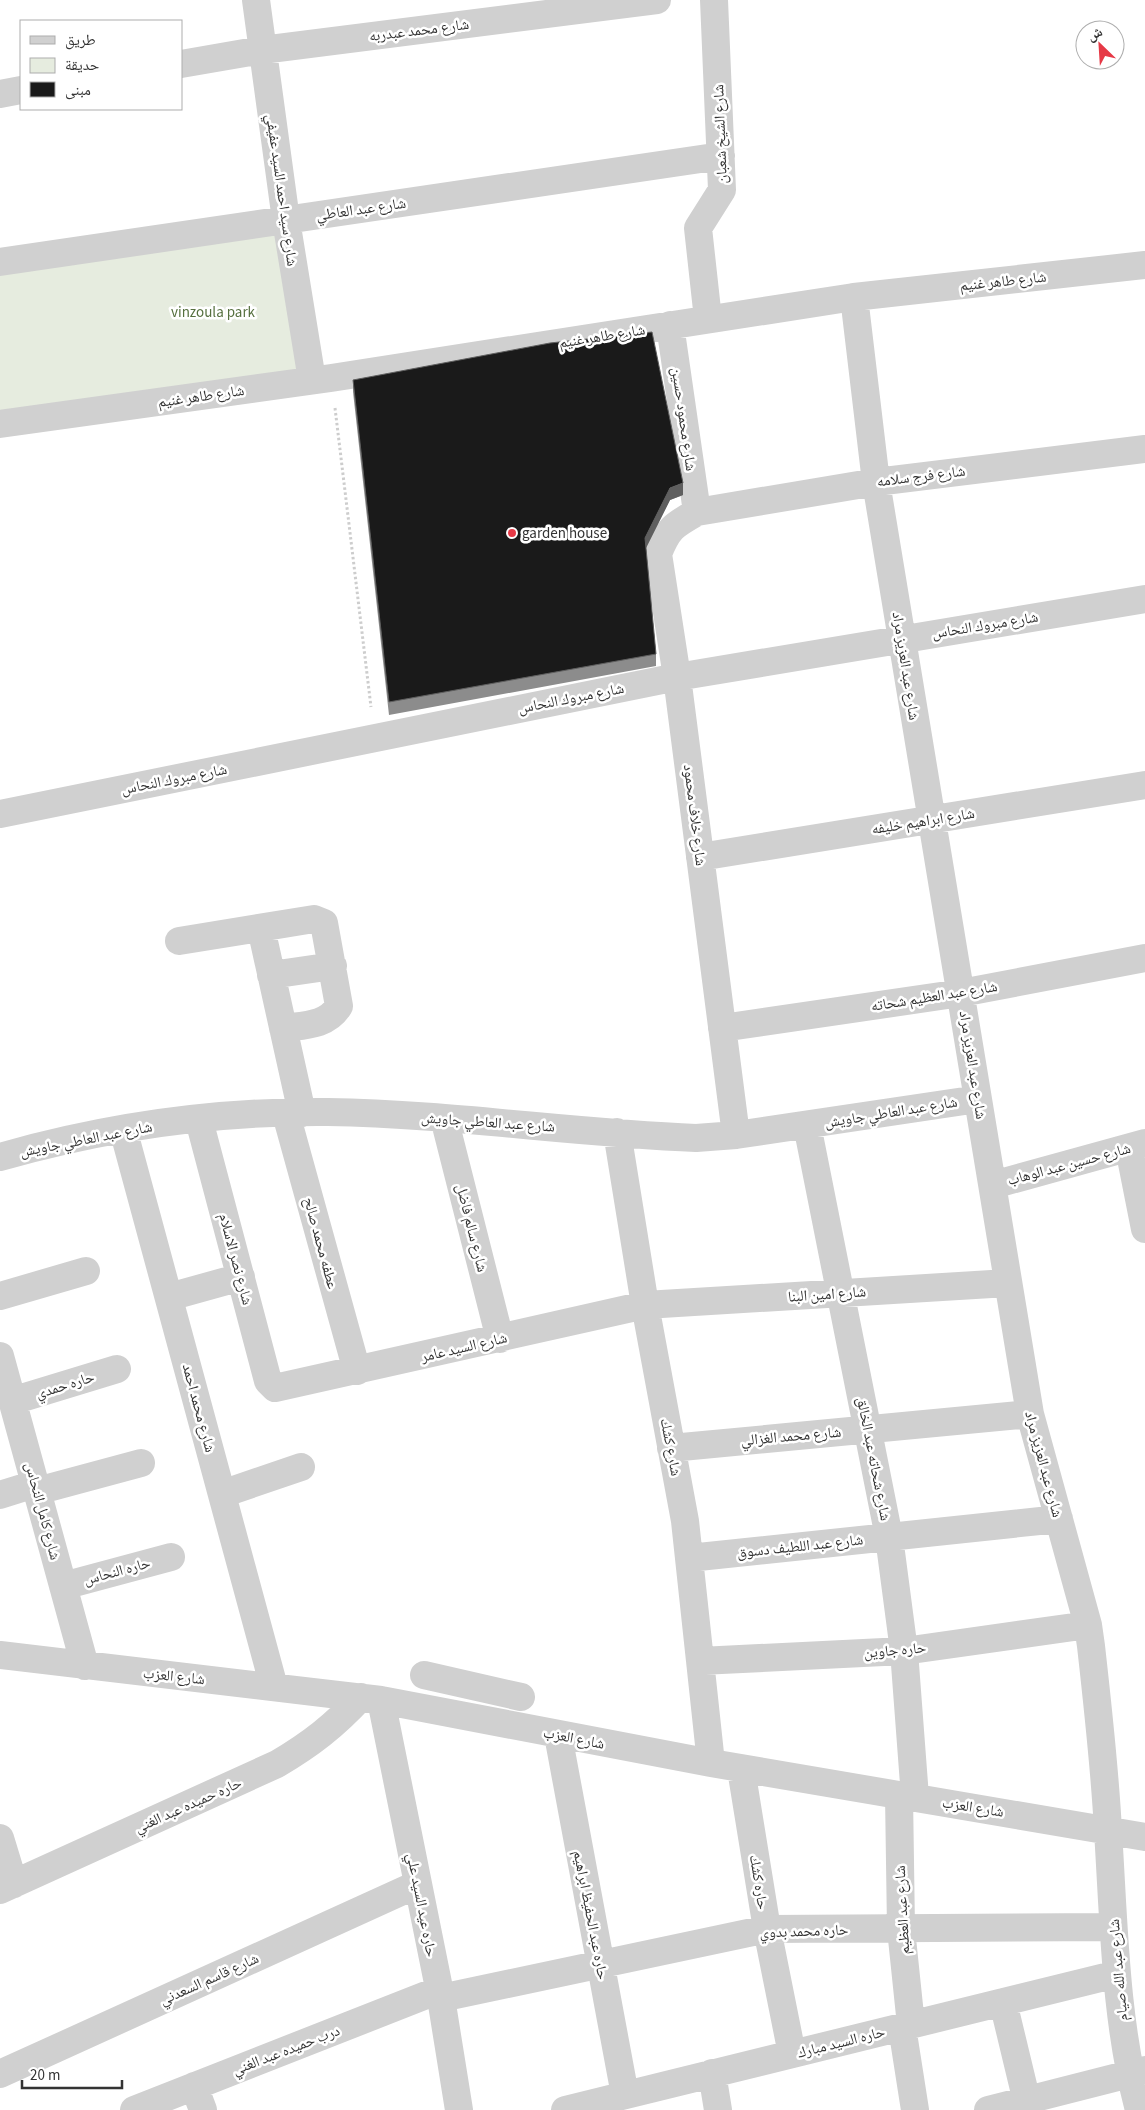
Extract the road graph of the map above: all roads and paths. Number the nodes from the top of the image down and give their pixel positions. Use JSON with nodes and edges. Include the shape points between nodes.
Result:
{"nodes":[{"id":1,"x":256,"y":0,"type":"edge"},
{"id":2,"x":657,"y":0,"type":"edge"},
{"id":3,"x":714,"y":0,"type":"edge"},
{"id":4,"x":262,"y":50,"type":"junction"},
{"id":5,"x":182,"y":64,"type":"edge"},
{"id":6,"x":20,"y":90,"type":"edge"},
{"id":7,"x":0,"y":94,"type":"edge"},
{"id":8,"x":721,"y":156,"type":"junction"},
{"id":9,"x":286,"y":220,"type":"junction"},
{"id":10,"x":0,"y":262,"type":"edge"},
{"id":11,"x":1145,"y":265,"type":"edge"},
{"id":12,"x":854,"y":297,"type":"junction"},
{"id":13,"x":708,"y":320,"type":"junction"},
{"id":14,"x":670,"y":325,"type":"junction"},
{"id":15,"x":321,"y":379,"type":"junction"},
{"id":16,"x":0,"y":424,"type":"edge"},
{"id":17,"x":1145,"y":449,"type":"edge"},
{"id":18,"x":876,"y":482,"type":"junction"},
{"id":19,"x":698,"y":512,"type":"junction"},
{"id":20,"x":1145,"y":599,"type":"edge"},
{"id":21,"x":902,"y":639,"type":"junction"},
{"id":22,"x":677,"y":677,"type":"junction"},
{"id":23,"x":375,"y":738,"type":"junction"},
{"id":24,"x":1145,"y":785,"type":"edge"},
{"id":25,"x":0,"y":814,"type":"edge"},
{"id":26,"x":932,"y":820,"type":"junction"},
{"id":27,"x":700,"y":857,"type":"junction"},
{"id":28,"x":261,"y":928,"type":"junction"},
{"id":29,"x":179,"y":941,"type":"dead end"},
{"id":30,"x":1145,"y":958,"type":"edge"},
{"id":31,"x":332,"y":966,"type":"junction"},
{"id":32,"x":272,"y":975,"type":"junction"},
{"id":33,"x":961,"y":994,"type":"junction"},
{"id":34,"x":283,"y":1028,"type":"junction"},
{"id":35,"x":722,"y":1028,"type":"junction"},
{"id":36,"x":978,"y":1099,"type":"junction"},
{"id":37,"x":294,"y":1114,"type":"junction"},
{"id":38,"x":444,"y":1118,"type":"junction"},
{"id":39,"x":199,"y":1120,"type":"junction"},
{"id":40,"x":807,"y":1125,"type":"junction"},
{"id":41,"x":123,"y":1129,"type":"junction"},
{"id":42,"x":617,"y":1132,"type":"junction"},
{"id":43,"x":736,"y":1136,"type":"junction"},
{"id":44,"x":1137,"y":1146,"type":"edge"},
{"id":45,"x":0,"y":1157,"type":"edge"},
{"id":46,"x":992,"y":1185,"type":"junction"},
{"id":47,"x":1145,"y":1229,"type":"edge"},
{"id":48,"x":86,"y":1271,"type":"dead end"},
{"id":49,"x":241,"y":1277,"type":"junction"},
{"id":50,"x":1008,"y":1283,"type":"junction"},
{"id":51,"x":840,"y":1293,"type":"junction"},
{"id":52,"x":0,"y":1296,"type":"edge"},
{"id":53,"x":169,"y":1297,"type":"junction"},
{"id":54,"x":645,"y":1306,"type":"junction"},
{"id":55,"x":500,"y":1339,"type":"junction"},
{"id":56,"x":0,"y":1356,"type":"edge"},
{"id":57,"x":117,"y":1369,"type":"dead end"},
{"id":58,"x":357,"y":1371,"type":"junction"},
{"id":59,"x":282,"y":1388,"type":"joint"},
{"id":60,"x":7,"y":1391,"type":"edge"},
{"id":61,"x":1030,"y":1414,"type":"junction"},
{"id":62,"x":868,"y":1429,"type":"junction"},
{"id":63,"x":671,"y":1448,"type":"junction"},
{"id":64,"x":141,"y":1463,"type":"dead end"},
{"id":65,"x":301,"y":1467,"type":"dead end"},
{"id":66,"x":36,"y":1488,"type":"junction"},
{"id":67,"x":222,"y":1494,"type":"junction"},
{"id":68,"x":0,"y":1495,"type":"edge"},
{"id":69,"x":1059,"y":1519,"type":"junction"},
{"id":70,"x":889,"y":1537,"type":"junction"},
{"id":71,"x":170,"y":1557,"type":"dead end"},
{"id":72,"x":690,"y":1558,"type":"junction"},
{"id":73,"x":63,"y":1586,"type":"junction"},
{"id":74,"x":1088,"y":1625,"type":"junction"},
{"id":75,"x":904,"y":1651,"type":"junction"},
{"id":76,"x":0,"y":1655,"type":"edge"},
{"id":77,"x":700,"y":1661,"type":"junction"},
{"id":78,"x":85,"y":1666,"type":"junction"},
{"id":79,"x":424,"y":1675,"type":"dead end"},
{"id":80,"x":274,"y":1687,"type":"junction"},
{"id":81,"x":492,"y":1690,"type":"junction"},
{"id":82,"x":521,"y":1697,"type":"dead end"},
{"id":83,"x":371,"y":1698,"type":"junction"},
{"id":84,"x":487,"y":1721,"type":"junction"},
{"id":85,"x":558,"y":1735,"type":"junction"},
{"id":86,"x":711,"y":1763,"type":"junction"},
{"id":87,"x":741,"y":1769,"type":"junction"},
{"id":88,"x":906,"y":1796,"type":"junction"},
{"id":89,"x":1108,"y":1829,"type":"junction"},
{"id":90,"x":1145,"y":1837,"type":"edge"},
{"id":91,"x":0,"y":1838,"type":"edge"},
{"id":92,"x":418,"y":1884,"type":"junction"},
{"id":93,"x":7,"y":1887,"type":"edge"},
{"id":94,"x":1113,"y":1927,"type":"junction"},
{"id":95,"x":901,"y":1928,"type":"junction"},
{"id":96,"x":767,"y":1929,"type":"junction"},
{"id":97,"x":601,"y":1966,"type":"junction"},
{"id":98,"x":1117,"y":1974,"type":"junction"},
{"id":99,"x":440,"y":1994,"type":"junction"},
{"id":100,"x":1003,"y":2002,"type":"junction"},
{"id":101,"x":906,"y":2026,"type":"junction"},
{"id":102,"x":792,"y":2054,"type":"junction"},
{"id":103,"x":1137,"y":2072,"type":"edge"},
{"id":104,"x":712,"y":2073,"type":"junction"},
{"id":105,"x":0,"y":2074,"type":"edge"},
{"id":106,"x":625,"y":2095,"type":"junction"},
{"id":107,"x":199,"y":2098,"type":"edge"},
{"id":108,"x":1027,"y":2104,"type":"edge"},
{"id":109,"x":134,"y":2110,"type":"edge"},
{"id":110,"x":459,"y":2110,"type":"edge"},
{"id":111,"x":566,"y":2110,"type":"edge"},
{"id":112,"x":718,"y":2110,"type":"edge"},
{"id":113,"x":916,"y":2110,"type":"edge"},
{"id":114,"x":988,"y":2110,"type":"edge"},
{"id":115,"x":1139,"y":2110,"type":"edge"}],
"edges":[{"from":1,"to":4,"type":"street","name":"شارع سيد احمد السيد عفيفي"},
{"from":2,"to":4,"type":"street","name":"شارع محمد عبدربه"},
{"from":3,"to":8,"type":"street","name":"شارع الشيخ شعبان"},
{"from":4,"to":5,"type":"street","name":"شارع محمد عبدربه"},
{"from":4,"to":9,"type":"street","name":"شارع سيد احمد السيد عفيفي"},
{"from":6,"to":7,"type":"street"},
{"from":8,"to":9,"type":"street","name":"شارع عبد العاطي"},
{"from":8,"to":13,"type":"street","name":"شارع الشيخ شعبان","via":[[722,190],[698,228]]},
{"from":9,"to":10,"type":"street","name":"شارع عبد العاطي"},
{"from":9,"to":15,"type":"street","name":"شارع سيد احمد السيد عفيفي"},
{"from":11,"to":12,"type":"street","name":"شارع طاهر غنيم"},
{"from":12,"to":13,"type":"street","name":"شارع طاهر غنيم"},
{"from":12,"to":18,"type":"street","name":"شارع عبد العزيز مراد"},
{"from":13,"to":14,"type":"street","name":"شارع طاهر غنيم"},
{"from":14,"to":15,"type":"street","name":"شارع طاهر غنيم"},
{"from":14,"to":19,"type":"street","name":"شارع محمود حسين"},
{"from":15,"to":16,"type":"street","name":"شارع طاهر غنيم"},
{"from":15,"to":23,"type":"path"},
{"from":17,"to":18,"type":"street","name":"شارع فرج سلامه"},
{"from":18,"to":19,"type":"street","name":"شارع فرج سلامه"},
{"from":18,"to":21,"type":"street","name":"شارع عبد العزيز مراد"},
{"from":19,"to":22,"type":"street","name":"شارع خلاف محمود","via":[[665,535],[658,554]]},
{"from":20,"to":21,"type":"street","name":"شارع مبروك النحاس"},
{"from":21,"to":22,"type":"street","name":"شارع مبروك النحاس"},
{"from":21,"to":26,"type":"street","name":"شارع عبد العزيز مراد"},
{"from":22,"to":23,"type":"street","name":"شارع مبروك النحاس"},
{"from":22,"to":27,"type":"street","name":"شارع خلاف محمود"},
{"from":23,"to":25,"type":"street","name":"شارع مبروك النحاس"},
{"from":24,"to":26,"type":"street","name":"شارع ابراهيم خليفه"},
{"from":26,"to":27,"type":"street","name":"شارع ابراهيم خليفه"},
{"from":26,"to":33,"type":"street","name":"شارع عبد العزيز مراد"},
{"from":27,"to":35,"type":"street","name":"شارع خلاف محمود"},
{"from":28,"to":29,"type":"street"},
{"from":28,"to":31,"type":"street","via":[[320,920],[327,928]]},
{"from":28,"to":32,"type":"street","name":"عطفه محمد صالح"},
{"from":30,"to":33,"type":"street","name":"شارع عبد العظيم شحاته"},
{"from":31,"to":32,"type":"street"},
{"from":31,"to":34,"type":"street","via":[[339,1006],[335,1014],[322,1022]]},
{"from":32,"to":34,"type":"street","name":"عطفه محمد صالح"},
{"from":33,"to":35,"type":"street","name":"شارع عبد العظيم شحاته"},
{"from":33,"to":36,"type":"street","name":"شارع عبد العزيز مراد"},
{"from":34,"to":37,"type":"street","name":"عطفه محمد صالح"},
{"from":35,"to":43,"type":"street","name":"شارع خلاف محمود"},
{"from":36,"to":40,"type":"street","name":"شارع عبد العاطي جاويش"},
{"from":36,"to":46,"type":"street","name":"شارع عبد العزيز مراد"},
{"from":37,"to":38,"type":"street","name":"شارع عبد العاطي جاويش","via":[[327,1112]]},
{"from":37,"to":39,"type":"street","name":"شارع عبد العاطي جاويش"},
{"from":37,"to":58,"type":"street","name":"عطفه محمد صالح"},
{"from":38,"to":42,"type":"street","name":"شارع عبد العاطي جاويش"},
{"from":38,"to":55,"type":"street","name":"شارع سالم فاضل"},
{"from":39,"to":41,"type":"street","name":"شارع عبد العاطي جاويش"},
{"from":39,"to":49,"type":"street","name":"شارع نصر الاسلام"},
{"from":40,"to":43,"type":"street","name":"شارع عبد العاطي جاويش"},
{"from":40,"to":51,"type":"street","name":"شارع شحاته عبد الخالق"},
{"from":41,"to":45,"type":"street","name":"شارع عبد العاطي جاويش"},
{"from":41,"to":53,"type":"street","name":"شارع محمد احمد"},
{"from":42,"to":43,"type":"street","name":"شارع عبد العاطي جاويش","via":[[696,1138]]},
{"from":42,"to":54,"type":"street","name":"شارع كشك"},
{"from":44,"to":46,"type":"street","name":"شارع حسين عبد الوهاب"},
{"from":44,"to":47,"type":"street"},
{"from":46,"to":50,"type":"street","name":"شارع عبد العزيز مراد"},
{"from":48,"to":52,"type":"street"},
{"from":49,"to":53,"type":"street"},
{"from":49,"to":59,"type":"street","name":"شارع نصر الاسلام","via":[[268,1381],[274,1388]]},
{"from":50,"to":51,"type":"street","name":"شارع امين البنا"},
{"from":50,"to":61,"type":"street","name":"شارع عبد العزيز مراد"},
{"from":51,"to":54,"type":"street","name":"شارع امين البنا"},
{"from":51,"to":62,"type":"street","name":"شارع شحاته عبد الخالق"},
{"from":53,"to":67,"type":"street","name":"شارع محمد احمد"},
{"from":54,"to":55,"type":"street","name":"شارع السيد عامر"},
{"from":54,"to":63,"type":"street","name":"شارع كشك"},
{"from":55,"to":58,"type":"street","name":"شارع السيد عامر"},
{"from":56,"to":60,"type":"street","name":"شارع كامل النحاس"},
{"from":57,"to":60,"type":"street","name":"حاره حمدي"},
{"from":58,"to":59,"type":"street","name":"شارع السيد عامر"},
{"from":60,"to":66,"type":"street","name":"شارع كامل النحاس"},
{"from":61,"to":62,"type":"street","name":"شارع محمد الغزالي"},
{"from":61,"to":69,"type":"street","name":"شارع عبد العزيز مراد"},
{"from":62,"to":63,"type":"street","name":"شارع محمد الغزالي"},
{"from":62,"to":70,"type":"street","name":"شارع شحاته عبد الخالق"},
{"from":63,"to":72,"type":"street","name":"شارع كشك"},
{"from":64,"to":66,"type":"street"},
{"from":65,"to":67,"type":"street"},
{"from":66,"to":68,"type":"street"},
{"from":66,"to":73,"type":"street","name":"شارع كامل النحاس"},
{"from":67,"to":80,"type":"street","name":"شارع محمد احمد"},
{"from":69,"to":70,"type":"street","name":"شارع عبد اللطيف دسوق"},
{"from":69,"to":74,"type":"street","name":"شارع عبد العزيز مراد"},
{"from":70,"to":72,"type":"street","name":"شارع عبد اللطيف دسوق"},
{"from":70,"to":75,"type":"street","name":"شارع شحاته عبد الخالق"},
{"from":71,"to":73,"type":"street","name":"حاره النحاس"},
{"from":72,"to":77,"type":"street","name":"شارع كشك"},
{"from":73,"to":78,"type":"street","name":"شارع كامل النحاس"},
{"from":74,"to":75,"type":"street","name":"حاره جاوين"},
{"from":74,"to":89,"type":"street","name":"شارع عبد العزيز مراد"},
{"from":75,"to":77,"type":"street","name":"حاره جاوين"},
{"from":75,"to":88,"type":"street","name":"شارع شحاته عبد الخالق"},
{"from":76,"to":78,"type":"street","name":"شارع العزب"},
{"from":77,"to":86,"type":"street","name":"شارع كشك"},
{"from":78,"to":80,"type":"street","name":"شارع العزب"},
{"from":79,"to":81,"type":"street"},
{"from":80,"to":83,"type":"street","name":"شارع العزب"},
{"from":81,"to":82,"type":"street"},
{"from":81,"to":84,"type":"street"},
{"from":83,"to":84,"type":"street","name":"شارع العزب"},
{"from":83,"to":92,"type":"street","name":"حاره عيد السيد علي"},
{"from":83,"to":93,"type":"street","name":"حاره حميده عبد الغني","via":[[308,1746],[277,1764]]},
{"from":84,"to":85,"type":"street","name":"شارع العزب"},
{"from":85,"to":86,"type":"street","name":"شارع العزب"},
{"from":85,"to":97,"type":"street","name":"حاره عبد الحفيظ ابراهيم"},
{"from":86,"to":87,"type":"street","name":"شارع العزب"},
{"from":87,"to":88,"type":"street","name":"شارع العزب"},
{"from":87,"to":96,"type":"street","name":"حاره كشك"},
{"from":88,"to":89,"type":"street","name":"شارع العزب"},
{"from":88,"to":95,"type":"street","name":"شارع عبد العظيم"},
{"from":89,"to":90,"type":"street","name":"شارع العزب"},
{"from":89,"to":94,"type":"street","name":"شارع عبد الله صيام"},
{"from":91,"to":93,"type":"street"},
{"from":92,"to":99,"type":"street","name":"حاره عيد السيد علي"},
{"from":92,"to":105,"type":"street","name":"شارع قاسم السعدني"},
{"from":94,"to":95,"type":"street","name":"حاره محمد بدوي"},
{"from":94,"to":98,"type":"street","name":"شارع عبد الله صيام"},
{"from":95,"to":96,"type":"street","name":"حاره محمد بدوي"},
{"from":95,"to":101,"type":"street","name":"شارع عبد العظيم"},
{"from":96,"to":97,"type":"street","name":"حاره محمد بدوي"},
{"from":96,"to":102,"type":"street","name":"حاره كشك"},
{"from":97,"to":99,"type":"street","name":"حاره محمد بدوي"},
{"from":97,"to":106,"type":"street","name":"حاره عبد الحفيظ ابراهيم"},
{"from":98,"to":100,"type":"street","name":"حاره السيد مبارك"},
{"from":98,"to":103,"type":"street","name":"شارع عبد الله صيام"},
{"from":99,"to":107,"type":"street","name":"درب حميده عبد الغني"},
{"from":99,"to":110,"type":"street","name":"حاره عيد السيد علي"},
{"from":100,"to":101,"type":"street","name":"حاره السيد مبارك"},
{"from":100,"to":108,"type":"street"},
{"from":101,"to":102,"type":"street","name":"حاره السيد مبارك"},
{"from":101,"to":113,"type":"street","name":"شارع عبد العظيم"},
{"from":102,"to":104,"type":"street","name":"حاره السيد مبارك"},
{"from":103,"to":108,"type":"street"},
{"from":103,"to":115,"type":"street","name":"شارع عبد الله صيام"},
{"from":104,"to":106,"type":"street","name":"حاره السيد مبارك"},
{"from":104,"to":112,"type":"street"},
{"from":106,"to":111,"type":"street","name":"حاره السيد مبارك"},
{"from":107,"to":109,"type":"street","name":"درب حميده عبد الغني"},
{"from":108,"to":114,"type":"street"}]}
